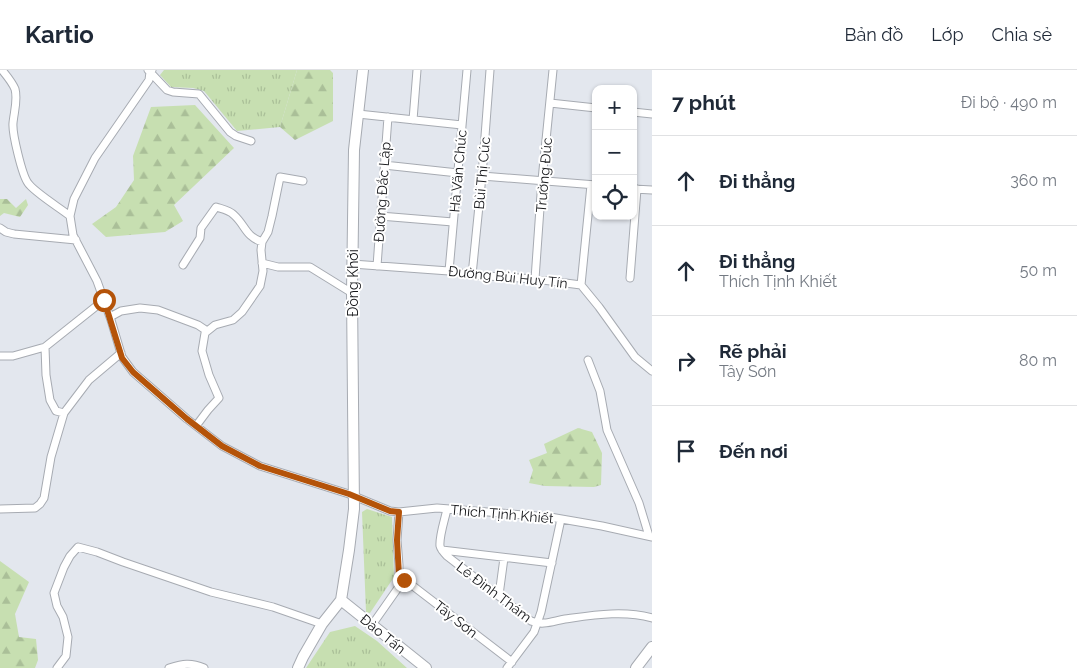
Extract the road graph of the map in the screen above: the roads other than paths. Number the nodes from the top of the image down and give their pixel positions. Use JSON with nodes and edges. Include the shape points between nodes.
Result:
{"nodes":[{"id":1,"x":2,"y":70,"type":"edge"},
{"id":2,"x":363,"y":70,"type":"edge"},
{"id":3,"x":418,"y":70,"type":"edge"},
{"id":4,"x":467,"y":70,"type":"edge"},
{"id":5,"x":490,"y":70,"type":"edge"},
{"id":6,"x":554,"y":70,"type":"edge"},
{"id":7,"x":150,"y":71,"type":"edge"},
{"id":8,"x":550,"y":104,"type":"junction"},
{"id":9,"x":592,"y":108,"type":"edge"},
{"id":10,"x":637,"y":112,"type":"edge"},
{"id":11,"x":358,"y":114,"type":"junction"},
{"id":12,"x":652,"y":114,"type":"edge"},
{"id":13,"x":388,"y":117,"type":"junction"},
{"id":14,"x":412,"y":120,"type":"junction"},
{"id":15,"x":462,"y":125,"type":"junction"},
{"id":16,"x":251,"y":141,"type":"dead end"},
{"id":17,"x":384,"y":165,"type":"junction"},
{"id":18,"x":458,"y":172,"type":"junction"},
{"id":19,"x":482,"y":176,"type":"junction"},
{"id":20,"x":542,"y":180,"type":"junction"},
{"id":21,"x":303,"y":181,"type":"dead end"},
{"id":22,"x":592,"y":185,"type":"edge"},
{"id":23,"x":637,"y":189,"type":"edge"},
{"id":24,"x":652,"y":190,"type":"edge"},
{"id":25,"x":592,"y":193,"type":"edge"},
{"id":26,"x":70,"y":216,"type":"junction"},
{"id":27,"x":380,"y":216,"type":"junction"},
{"id":28,"x":633,"y":220,"type":"edge"},
{"id":29,"x":453,"y":222,"type":"junction"},
{"id":30,"x":0,"y":228,"type":"edge"},
{"id":31,"x":76,"y":240,"type":"junction"},
{"id":32,"x":262,"y":242,"type":"junction"},
{"id":33,"x":262,"y":263,"type":"junction"},
{"id":34,"x":352,"y":264,"type":"junction"},
{"id":35,"x":183,"y":265,"type":"dead end"},
{"id":36,"x":377,"y":266,"type":"junction"},
{"id":37,"x":449,"y":271,"type":"junction"},
{"id":38,"x":472,"y":275,"type":"junction"},
{"id":39,"x":630,"y":278,"type":"dead end"},
{"id":40,"x":535,"y":279,"type":"junction"},
{"id":41,"x":581,"y":285,"type":"junction"},
{"id":42,"x":352,"y":293,"type":"junction"},
{"id":43,"x":104,"y":300,"type":"junction"},
{"id":44,"x":110,"y":317,"type":"junction"},
{"id":45,"x":207,"y":331,"type":"junction"},
{"id":46,"x":46,"y":347,"type":"junction"},
{"id":47,"x":121,"y":353,"type":"junction"},
{"id":48,"x":0,"y":356,"type":"edge"},
{"id":49,"x":588,"y":360,"type":"dead end"},
{"id":50,"x":652,"y":372,"type":"edge"},
{"id":51,"x":64,"y":413,"type":"junction"},
{"id":52,"x":196,"y":426,"type":"junction"},
{"id":53,"x":353,"y":496,"type":"junction"},
{"id":54,"x":0,"y":509,"type":"edge"},
{"id":55,"x":446,"y":509,"type":"junction"},
{"id":56,"x":399,"y":512,"type":"junction"},
{"id":57,"x":561,"y":519,"type":"junction"},
{"id":58,"x":650,"y":537,"type":"edge"},
{"id":59,"x":442,"y":550,"type":"junction"},
{"id":60,"x":504,"y":558,"type":"junction"},
{"id":61,"x":552,"y":563,"type":"junction"},
{"id":62,"x":400,"y":579,"type":"junction"},
{"id":63,"x":498,"y":595,"type":"junction"},
{"id":64,"x":341,"y":600,"type":"junction"},
{"id":65,"x":652,"y":618,"type":"edge"},
{"id":66,"x":322,"y":624,"type":"junction"},
{"id":67,"x":538,"y":624,"type":"junction"},
{"id":68,"x":372,"y":625,"type":"junction"},
{"id":69,"x":652,"y":647,"type":"edge"},
{"id":70,"x":510,"y":665,"type":"edge"},
{"id":71,"x":57,"y":668,"type":"edge"},
{"id":72,"x":169,"y":668,"type":"edge"},
{"id":73,"x":204,"y":668,"type":"edge"},
{"id":74,"x":298,"y":668,"type":"edge"},
{"id":75,"x":426,"y":668,"type":"edge"},
{"id":76,"x":636,"y":668,"type":"edge"}],
"edges":[{"from":1,"to":26,"type":"street","via":[[16,92],[14,136],[26,181]]},
{"from":2,"to":11,"type":"street","name":"Đồng Khởi"},
{"from":3,"to":14,"type":"street"},
{"from":4,"to":15,"type":"street","name":"Hà Văn Chúc"},
{"from":5,"to":19,"type":"street","name":"Bùi Thị Cúc"},
{"from":6,"to":8,"type":"street","name":"Trường Đúc"},
{"from":7,"to":16,"type":"street","via":[[167,90],[200,94],[230,132]]},
{"from":7,"to":26,"type":"street","via":[[149,80],[85,175]]},
{"from":8,"to":9,"type":"street"},
{"from":8,"to":20,"type":"street","name":"Trường Đúc"},
{"from":10,"to":12,"type":"street"},
{"from":11,"to":13,"type":"street"},
{"from":11,"to":34,"type":"street","name":"Đồng Khởi","via":[[354,150]]},
{"from":13,"to":14,"type":"street"},
{"from":13,"to":17,"type":"street","name":"Đường Đắc Lập"},
{"from":14,"to":15,"type":"street"},
{"from":15,"to":18,"type":"street","name":"Hà Văn Chúc"},
{"from":17,"to":18,"type":"street"},
{"from":17,"to":27,"type":"street","name":"Đường Đắc Lập"},
{"from":18,"to":29,"type":"street","name":"Hà Văn Chúc"},
{"from":19,"to":20,"type":"street"},
{"from":19,"to":38,"type":"street","name":"Bùi Thị Cúc"},
{"from":20,"to":22,"type":"street"},
{"from":20,"to":40,"type":"street","name":"Trường Đúc"},
{"from":21,"to":32,"type":"street","via":[[280,177],[268,232]]},
{"from":23,"to":24,"type":"street"},
{"from":25,"to":41,"type":"street"},
{"from":26,"to":31,"type":"street","name":"Thích Tịnh Khiết"},
{"from":27,"to":29,"type":"street"},
{"from":27,"to":36,"type":"street","name":"Đường Đắc Lập"},
{"from":28,"to":39,"type":"street"},
{"from":29,"to":37,"type":"street","name":"Hà Văn Chúc"},
{"from":30,"to":31,"type":"street","via":[[14,234]]},
{"from":31,"to":43,"type":"street","name":"Thích Tịnh Khiết","via":[[98,281]]},
{"from":32,"to":33,"type":"street"},
{"from":32,"to":35,"type":"street","via":[[254,240],[230,211],[216,207],[201,228],[200,238]]},
{"from":33,"to":42,"type":"street","via":[[278,267],[310,267]]},
{"from":33,"to":45,"type":"street","via":[[260,286],[242,312],[233,320]]},
{"from":34,"to":36,"type":"street","name":"Đường Bùi Huy Tín"},
{"from":34,"to":42,"type":"street","name":"Đồng Khởi"},
{"from":36,"to":37,"type":"street","name":"Đường Bùi Huy Tín"},
{"from":37,"to":38,"type":"street","name":"Đường Bùi Huy Tín"},
{"from":38,"to":40,"type":"street","name":"Đường Bùi Huy Tín"},
{"from":40,"to":41,"type":"street","name":"Đường Bùi Huy Tín"},
{"from":41,"to":50,"type":"street","name":"Đường Bùi Huy Tín","via":[[635,357]]},
{"from":42,"to":53,"type":"street","name":"Đồng Khởi"},
{"from":43,"to":44,"type":"street","name":"Thích Tịnh Khiết"},
{"from":43,"to":46,"type":"street"},
{"from":44,"to":45,"type":"street","via":[[121,310],[158,310]]},
{"from":44,"to":47,"type":"street","name":"Thích Tịnh Khiết"},
{"from":45,"to":52,"type":"street","via":[[202,351],[219,398]]},
{"from":46,"to":48,"type":"street"},
{"from":46,"to":51,"type":"street","via":[[50,400],[56,411]]},
{"from":47,"to":51,"type":"street","via":[[89,380]]},
{"from":47,"to":52,"type":"street","name":"Thích Tịnh Khiết","via":[[133,372]]},
{"from":49,"to":58,"type":"street","via":[[600,391],[607,430]]},
{"from":51,"to":54,"type":"street","via":[[51,457],[44,498],[35,508]]},
{"from":52,"to":53,"type":"street","name":"Thích Tịnh Khiết","via":[[222,446],[260,466]]},
{"from":53,"to":56,"type":"street","name":"Thích Tịnh Khiết"},
{"from":53,"to":64,"type":"street","name":"Đồng Khởi"},
{"from":55,"to":56,"type":"street","name":"Thích Tịnh Khiết"},
{"from":55,"to":57,"type":"street","name":"Thích Tịnh Khiết"},
{"from":55,"to":59,"type":"street"},
{"from":56,"to":62,"type":"street"},
{"from":57,"to":58,"type":"street","name":"Thích Tịnh Khiết"},
{"from":57,"to":61,"type":"street"},
{"from":59,"to":60,"type":"street"},
{"from":59,"to":63,"type":"street","name":"Lê Đình Thám"},
{"from":60,"to":61,"type":"street"},
{"from":60,"to":63,"type":"street"},
{"from":61,"to":67,"type":"street"},
{"from":62,"to":68,"type":"street","via":[[398,588]]},
{"from":62,"to":70,"type":"street","name":"Tây Sơn"},
{"from":63,"to":67,"type":"street","name":"Lê Đình Thám"},
{"from":64,"to":66,"type":"street"},
{"from":64,"to":68,"type":"street","name":"Đào Tấn"},
{"from":65,"to":67,"type":"street","name":"Lê Đình Thám","via":[[625,613]]},
{"from":66,"to":71,"type":"street","via":[[273,607],[211,592],[78,547],[64,567],[54,592],[68,637],[66,656]]},
{"from":66,"to":74,"type":"street"},
{"from":67,"to":70,"type":"street"},
{"from":68,"to":75,"type":"street","name":"Đào Tấn"},
{"from":69,"to":76,"type":"street"},
{"from":72,"to":73,"type":"street","via":[[187,664]]}]}
